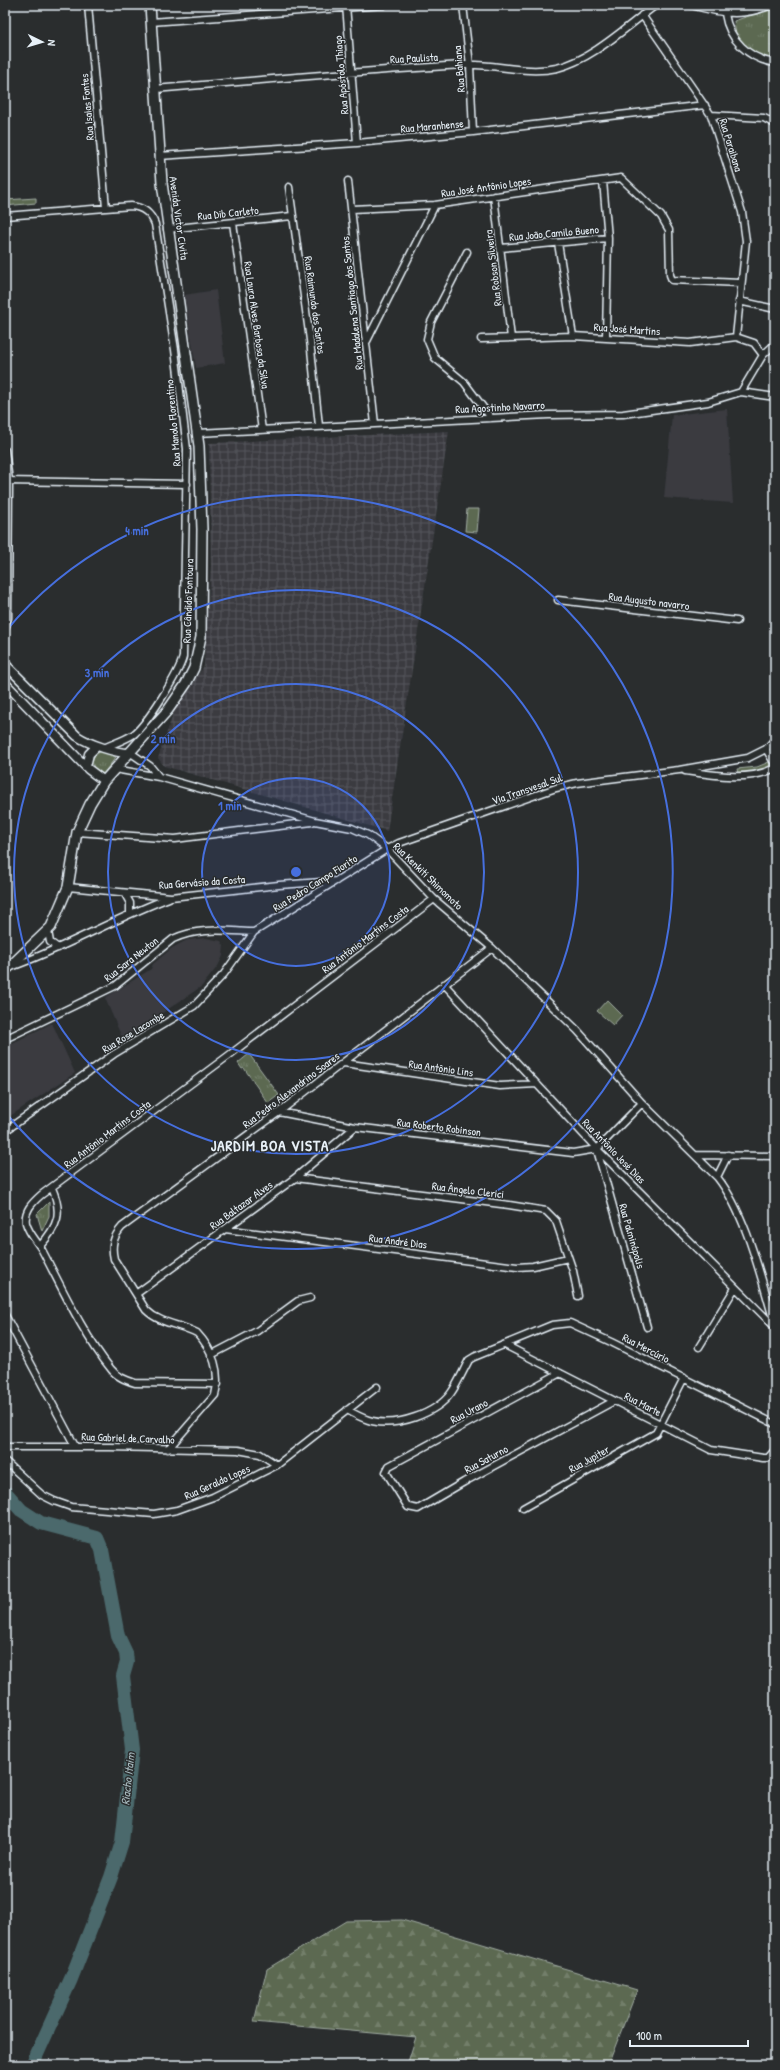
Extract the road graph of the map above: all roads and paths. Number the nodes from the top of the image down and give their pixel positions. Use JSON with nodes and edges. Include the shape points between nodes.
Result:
{"nodes":[{"id":1,"x":88,"y":5,"type":"edge"},
{"id":2,"x":150,"y":5,"type":"edge"},
{"id":3,"x":384,"y":5,"type":"edge"},
{"id":4,"x":463,"y":5,"type":"edge"},
{"id":5,"x":656,"y":5,"type":"edge"},
{"id":6,"x":691,"y":5,"type":"edge"},
{"id":7,"x":770,"y":5,"type":"edge"},
{"id":8,"x":346,"y":7,"type":"edge"},
{"id":9,"x":725,"y":14,"type":"junction"},
{"id":10,"x":642,"y":15,"type":"junction"},
{"id":11,"x":152,"y":22,"type":"junction"},
{"id":12,"x":775,"y":64,"type":"edge"},
{"id":13,"x":470,"y":65,"type":"junction"},
{"id":14,"x":350,"y":72,"type":"junction"},
{"id":15,"x":155,"y":88,"type":"junction"},
{"id":16,"x":705,"y":105,"type":"junction"},
{"id":17,"x":711,"y":115,"type":"junction"},
{"id":18,"x":772,"y":122,"type":"edge"},
{"id":19,"x":775,"y":128,"type":"edge"},
{"id":20,"x":473,"y":132,"type":"junction"},
{"id":21,"x":357,"y":143,"type":"junction"},
{"id":22,"x":159,"y":156,"type":"junction"},
{"id":23,"x":603,"y":180,"type":"junction"},
{"id":24,"x":348,"y":181,"type":"dead end"},
{"id":25,"x":289,"y":187,"type":"dead end"},
{"id":26,"x":494,"y":196,"type":"junction"},
{"id":27,"x":435,"y":205,"type":"junction"},
{"id":28,"x":106,"y":208,"type":"junction"},
{"id":29,"x":352,"y":210,"type":"junction"},
{"id":30,"x":5,"y":216,"type":"edge"},
{"id":31,"x":292,"y":216,"type":"junction"},
{"id":32,"x":233,"y":223,"type":"junction"},
{"id":33,"x":167,"y":229,"type":"junction"},
{"id":34,"x":608,"y":238,"type":"junction"},
{"id":35,"x":558,"y":243,"type":"junction"},
{"id":36,"x":501,"y":248,"type":"junction"},
{"id":37,"x":467,"y":252,"type":"dead end"},
{"id":38,"x":740,"y":284,"type":"junction"},
{"id":39,"x":739,"y":301,"type":"junction"},
{"id":40,"x":775,"y":309,"type":"edge"},
{"id":41,"x":573,"y":336,"type":"junction"},
{"id":42,"x":606,"y":337,"type":"junction"},
{"id":43,"x":736,"y":337,"type":"junction"},
{"id":44,"x":511,"y":338,"type":"junction"},
{"id":45,"x":482,"y":339,"type":"dead end"},
{"id":46,"x":366,"y":341,"type":"junction"},
{"id":47,"x":775,"y":344,"type":"edge"},
{"id":48,"x":763,"y":355,"type":"junction"},
{"id":49,"x":741,"y":392,"type":"junction"},
{"id":50,"x":775,"y":397,"type":"edge"},
{"id":51,"x":491,"y":418,"type":"junction"},
{"id":52,"x":375,"y":424,"type":"junction"},
{"id":53,"x":319,"y":426,"type":"junction"},
{"id":54,"x":262,"y":430,"type":"junction"},
{"id":55,"x":198,"y":433,"type":"junction"},
{"id":56,"x":5,"y":450,"type":"edge"},
{"id":57,"x":7,"y":481,"type":"edge"},
{"id":58,"x":187,"y":484,"type":"junction"},
{"id":59,"x":558,"y":600,"type":"dead end"},
{"id":60,"x":737,"y":621,"type":"dead end"},
{"id":61,"x":5,"y":629,"type":"edge"},
{"id":62,"x":5,"y":664,"type":"edge"},
{"id":63,"x":5,"y":683,"type":"edge"},
{"id":64,"x":775,"y":739,"type":"edge"},
{"id":65,"x":101,"y":746,"type":"junction"},
{"id":66,"x":766,"y":749,"type":"junction"},
{"id":67,"x":131,"y":753,"type":"junction"},
{"id":68,"x":775,"y":764,"type":"edge"},
{"id":69,"x":86,"y":766,"type":"junction"},
{"id":70,"x":775,"y":768,"type":"edge"},
{"id":71,"x":115,"y":769,"type":"junction"},
{"id":72,"x":679,"y":770,"type":"junction"},
{"id":73,"x":159,"y":778,"type":"junction"},
{"id":74,"x":104,"y":781,"type":"junction"},
{"id":75,"x":315,"y":821,"type":"junction"},
{"id":76,"x":77,"y":832,"type":"junction"},
{"id":77,"x":387,"y":849,"type":"junction"},
{"id":78,"x":338,"y":881,"type":"junction"},
{"id":79,"x":68,"y":887,"type":"junction"},
{"id":80,"x":125,"y":894,"type":"junction"},
{"id":81,"x":171,"y":897,"type":"junction"},
{"id":82,"x":434,"y":899,"type":"junction"},
{"id":83,"x":130,"y":913,"type":"junction"},
{"id":84,"x":48,"y":931,"type":"junction"},
{"id":85,"x":254,"y":932,"type":"junction"},
{"id":86,"x":58,"y":948,"type":"junction"},
{"id":87,"x":492,"y":948,"type":"junction"},
{"id":88,"x":6,"y":970,"type":"edge"},
{"id":89,"x":444,"y":984,"type":"junction"},
{"id":90,"x":5,"y":1039,"type":"edge"},
{"id":91,"x":344,"y":1063,"type":"junction"},
{"id":92,"x":537,"y":1084,"type":"junction"},
{"id":93,"x":642,"y":1102,"type":"junction"},
{"id":94,"x":279,"y":1112,"type":"junction"},
{"id":95,"x":355,"y":1127,"type":"junction"},
{"id":96,"x":5,"y":1131,"type":"edge"},
{"id":97,"x":597,"y":1149,"type":"junction"},
{"id":98,"x":696,"y":1155,"type":"junction"},
{"id":99,"x":728,"y":1155,"type":"junction"},
{"id":100,"x":775,"y":1156,"type":"edge"},
{"id":101,"x":717,"y":1177,"type":"junction"},
{"id":102,"x":295,"y":1178,"type":"junction"},
{"id":103,"x":52,"y":1188,"type":"junction"},
{"id":104,"x":226,"y":1229,"type":"junction"},
{"id":105,"x":40,"y":1246,"type":"junction"},
{"id":106,"x":568,"y":1258,"type":"junction"},
{"id":107,"x":735,"y":1288,"type":"junction"},
{"id":108,"x":136,"y":1294,"type":"junction"},
{"id":109,"x":578,"y":1296,"type":"dead end"},
{"id":110,"x":310,"y":1298,"type":"dead end"},
{"id":111,"x":5,"y":1316,"type":"edge"},
{"id":112,"x":775,"y":1326,"type":"edge"},
{"id":113,"x":647,"y":1327,"type":"dead end"},
{"id":114,"x":505,"y":1346,"type":"junction"},
{"id":115,"x":699,"y":1347,"type":"dead end"},
{"id":116,"x":211,"y":1354,"type":"junction"},
{"id":117,"x":560,"y":1373,"type":"junction"},
{"id":118,"x":684,"y":1378,"type":"junction"},
{"id":119,"x":218,"y":1384,"type":"junction"},
{"id":120,"x":377,"y":1387,"type":"dead end"},
{"id":121,"x":614,"y":1401,"type":"junction"},
{"id":122,"x":347,"y":1410,"type":"junction"},
{"id":123,"x":775,"y":1424,"type":"edge"},
{"id":124,"x":662,"y":1425,"type":"junction"},
{"id":125,"x":75,"y":1446,"type":"junction"},
{"id":126,"x":5,"y":1447,"type":"edge"},
{"id":127,"x":168,"y":1449,"type":"junction"},
{"id":128,"x":775,"y":1450,"type":"edge"},
{"id":129,"x":5,"y":1461,"type":"edge"},
{"id":130,"x":277,"y":1465,"type":"junction"},
{"id":131,"x":387,"y":1467,"type":"joint"},
{"id":132,"x":523,"y":1508,"type":"dead end"}],
"edges":[{"from":1,"to":28,"type":"street","name":"Rua Isaias Fontes"},
{"from":2,"to":11,"type":"main road","name":"Avenida Victor Civita"},
{"from":3,"to":8,"type":"street"},
{"from":4,"to":13,"type":"street","name":"Rua Bahiana"},
{"from":5,"to":10,"type":"street","name":"Rua Paulista"},
{"from":6,"to":9,"type":"street"},
{"from":7,"to":9,"type":"street","via":[[745,13]]},
{"from":8,"to":11,"type":"street"},
{"from":8,"to":14,"type":"street","name":"Rua Apóstolo Thiago"},
{"from":9,"to":12,"type":"street","via":[[729,30],[744,50],[754,57]]},
{"from":10,"to":13,"type":"street","name":"Rua Paulista","via":[[590,54],[557,68],[534,71]]},
{"from":10,"to":16,"type":"street","name":"Rua Paraibana"},
{"from":11,"to":15,"type":"main road","name":"Avenida Victor Civita"},
{"from":13,"to":14,"type":"street","name":"Rua Paulista"},
{"from":13,"to":20,"type":"street","name":"Rua Bahiana"},
{"from":14,"to":15,"type":"street","name":"Rua Paulista"},
{"from":14,"to":21,"type":"street","name":"Rua Apóstolo Thiago"},
{"from":15,"to":22,"type":"main road","name":"Avenida Victor Civita"},
{"from":16,"to":17,"type":"street","name":"Rua Paraibana"},
{"from":16,"to":20,"type":"street","name":"Rua Maranhense"},
{"from":17,"to":18,"type":"street","via":[[758,118]]},
{"from":17,"to":38,"type":"street","name":"Rua Paraibana","via":[[745,226],[745,252]]},
{"from":18,"to":19,"type":"street"},
{"from":20,"to":21,"type":"street","name":"Rua Maranhense"},
{"from":21,"to":22,"type":"street","name":"Rua Maranhense"},
{"from":22,"to":33,"type":"main road","name":"Avenida Victor Civita"},
{"from":23,"to":26,"type":"street","name":"Rua José Antônio Lopes"},
{"from":23,"to":34,"type":"street"},
{"from":23,"to":38,"type":"street","name":"Rua José Antônio Lopes","via":[[621,178],[661,216],[669,230],[672,280]]},
{"from":24,"to":29,"type":"street","name":"Rua Madalena Santiago dos Santos"},
{"from":25,"to":31,"type":"street","name":"Rua Raimundo dos Santos"},
{"from":26,"to":27,"type":"street","name":"Rua José Antônio Lopes"},
{"from":26,"to":36,"type":"street","name":"Rua Robson Silveira"},
{"from":27,"to":29,"type":"street","name":"Rua José Antônio Lopes"},
{"from":27,"to":46,"type":"street"},
{"from":28,"to":30,"type":"street","name":"Rua Manolo Florentino"},
{"from":28,"to":58,"type":"street","name":"Rua Manolo Florentino","via":[[138,206],[147,212],[155,224],[188,450]]},
{"from":29,"to":46,"type":"street","name":"Rua Madalena Santiago dos Santos"},
{"from":31,"to":32,"type":"street","name":"Rua Dib Carleto"},
{"from":31,"to":53,"type":"street","name":"Rua Raimundo dos Santos","via":[[310,340]]},
{"from":32,"to":33,"type":"street","name":"Rua Dib Carleto"},
{"from":32,"to":54,"type":"street","name":"Rua Laura Alves Barbosa da Silva"},
{"from":33,"to":55,"type":"main road","name":"Avenida Victor Civita"},
{"from":34,"to":35,"type":"street","name":"Rua João Camilo Bueno"},
{"from":34,"to":42,"type":"street"},
{"from":35,"to":36,"type":"street","name":"Rua João Camilo Bueno"},
{"from":35,"to":41,"type":"street"},
{"from":36,"to":44,"type":"street","name":"Rua Robson Silveira"},
{"from":37,"to":51,"type":"street","via":[[431,322],[427,340],[435,358],[464,382]]},
{"from":38,"to":39,"type":"street","name":"Rua Paraibana"},
{"from":39,"to":40,"type":"street"},
{"from":39,"to":43,"type":"street","name":"Rua Paraibana"},
{"from":41,"to":42,"type":"street","name":"Rua José Martins"},
{"from":41,"to":44,"type":"street","name":"Rua José Martins"},
{"from":42,"to":43,"type":"street","name":"Rua José Martins","via":[[690,343]]},
{"from":43,"to":48,"type":"street","name":"Rua José Martins","via":[[754,343]]},
{"from":44,"to":45,"type":"street","name":"Rua José Martins"},
{"from":46,"to":52,"type":"street","name":"Rua Madalena Santiago dos Santos"},
{"from":47,"to":48,"type":"street"},
{"from":48,"to":49,"type":"street"},
{"from":49,"to":50,"type":"street"},
{"from":49,"to":51,"type":"street","name":"Rua Agostinho Navarro","via":[[708,402],[623,414]]},
{"from":51,"to":52,"type":"street","name":"Rua Agostinho Navarro"},
{"from":52,"to":53,"type":"street","name":"Rua Agostinho Navarro"},
{"from":53,"to":54,"type":"street","name":"Rua Agostinho Navarro"},
{"from":54,"to":55,"type":"street","name":"Rua Agostinho Navarro"},
{"from":55,"to":67,"type":"main road","name":"Rua Cândido Fontoura","via":[[202,528],[201,637],[198,654],[186,684],[168,710]]},
{"from":56,"to":57,"type":"street"},
{"from":57,"to":58,"type":"street"},
{"from":57,"to":61,"type":"street","via":[[8,618]]},
{"from":58,"to":65,"type":"street","name":"Rua Manolo Florentino","via":[[181,665],[140,728],[127,738]]},
{"from":59,"to":60,"type":"street","name":"Rua Augusto navarro"},
{"from":62,"to":65,"type":"street","via":[[71,731],[84,740]]},
{"from":63,"to":69,"type":"street"},
{"from":64,"to":66,"type":"street","name":"Via Transvesal Sul"},
{"from":65,"to":67,"type":"street","via":[[121,754]]},
{"from":65,"to":69,"type":"street","via":[[89,754]]},
{"from":66,"to":68,"type":"street"},
{"from":66,"to":72,"type":"street","name":"Via Transvesal Sul","via":[[748,758]]},
{"from":67,"to":71,"type":"main road","name":"Rua Cândido Fontoura"},
{"from":67,"to":73,"type":"street","via":[[150,766]]},
{"from":69,"to":74,"type":"street"},
{"from":70,"to":72,"type":"street","name":"Via Transvesal Sul","via":[[750,776]]},
{"from":71,"to":73,"type":"street","name":"Rua Kenkiti Shimomoto"},
{"from":71,"to":74,"type":"main road","name":"Rua Cândido Fontoura"},
{"from":72,"to":77,"type":"street","name":"Via Transvesal Sul","via":[[556,788]]},
{"from":73,"to":75,"type":"street","name":"Rua Kenkiti Shimomoto"},
{"from":74,"to":76,"type":"main road","name":"Rua Cândido Fontoura"},
{"from":75,"to":76,"type":"street","via":[[175,839]]},
{"from":75,"to":77,"type":"street","name":"Rua Kenkiti Shimomoto","via":[[361,831]]},
{"from":76,"to":79,"type":"main road","name":"Rua Cândido Fontoura"},
{"from":77,"to":78,"type":"street","name":"Rua Pedro Campo Fiorito"},
{"from":77,"to":82,"type":"street","name":"Rua Kenkiti Shimomoto"},
{"from":78,"to":81,"type":"street","name":"Rua Gervásio da Costa"},
{"from":78,"to":85,"type":"street","name":"Rua Pedro Campo Fiorito"},
{"from":79,"to":80,"type":"street","name":"Rua Gervásio da Costa"},
{"from":79,"to":84,"type":"main road","name":"Rua Cândido Fontoura"},
{"from":80,"to":81,"type":"street","name":"Rua Gervásio da Costa"},
{"from":80,"to":83,"type":"street","via":[[130,903]]},
{"from":81,"to":83,"type":"street"},
{"from":82,"to":87,"type":"street","name":"Rua Kenkiti Shimomoto"},
{"from":82,"to":103,"type":"street","name":"Rua Antônio Martins Costa"},
{"from":83,"to":86,"type":"street"},
{"from":84,"to":86,"type":"street","via":[[50,942]]},
{"from":84,"to":88,"type":"main road","name":"Rua Cândido Fontoura"},
{"from":85,"to":90,"type":"street","name":"Rua Sara Newton","via":[[202,931],[182,934],[115,986]]},
{"from":85,"to":96,"type":"street","name":"Rua Rose Lacombe","via":[[224,974],[194,1006],[114,1054]]},
{"from":86,"to":88,"type":"street"},
{"from":87,"to":89,"type":"street","name":"Rua Pedro Alexandrino Soares"},
{"from":87,"to":93,"type":"street","name":"Rua Kenkiti Shimomoto","via":[[577,1030]]},
{"from":89,"to":91,"type":"street","name":"Rua Pedro Alexandrino Soares"},
{"from":89,"to":92,"type":"street","name":"Rua Antônio José Dias"},
{"from":91,"to":92,"type":"street","name":"Rua Antônio Lins","via":[[500,1086]]},
{"from":91,"to":94,"type":"street","name":"Rua Pedro Alexandrino Soares"},
{"from":92,"to":97,"type":"street","name":"Rua Antônio José Dias"},
{"from":93,"to":97,"type":"street"},
{"from":93,"to":98,"type":"street","name":"Rua Kenkiti Shimomoto"},
{"from":94,"to":95,"type":"street","name":"Rua Roberto Robinson"},
{"from":94,"to":108,"type":"street","name":"Rua Pedro Alexandrino Soares","via":[[117,1232],[112,1250],[114,1259]]},
{"from":95,"to":97,"type":"street","name":"Rua Roberto Robinson","via":[[573,1153]]},
{"from":95,"to":102,"type":"street","name":"Rua Baltazar Alves"},
{"from":97,"to":107,"type":"street","name":"Rua Antônio José Dias"},
{"from":97,"to":113,"type":"street","name":"Rua Palminópolis"},
{"from":98,"to":99,"type":"street"},
{"from":98,"to":101,"type":"street","name":"Rua Kenkiti Shimomoto"},
{"from":99,"to":100,"type":"street"},
{"from":99,"to":101,"type":"street"},
{"from":101,"to":112,"type":"street","name":"Rua Kenkiti Shimomoto","via":[[743,1225]]},
{"from":102,"to":104,"type":"street","name":"Rua Baltazar Alves"},
{"from":102,"to":106,"type":"street","name":"Rua Ângelo Clerici","via":[[546,1211],[556,1221]]},
{"from":103,"to":105,"type":"street","via":[[57,1199],[58,1215],[53,1230]]},
{"from":103,"to":105,"type":"street","name":"Rua Antônio Martins Costa","via":[[32,1203],[27,1211],[26,1224],[30,1235]]},
{"from":104,"to":106,"type":"street","name":"Rua André Dias","via":[[517,1267]]},
{"from":104,"to":108,"type":"street","name":"Rua Baltazar Alves"},
{"from":105,"to":119,"type":"street","name":"Rua Antônio Martins Costa","via":[[79,1320],[112,1370],[119,1376],[135,1383]]},
{"from":106,"to":109,"type":"street","name":"Rua Ângelo Clerici"},
{"from":107,"to":112,"type":"street","name":"Rua Antônio José Dias"},
{"from":107,"to":115,"type":"street"},
{"from":108,"to":116,"type":"street","name":"Rua Pedro Alexandrino Soares","via":[[152,1316],[197,1333]]},
{"from":110,"to":116,"type":"street","via":[[298,1301],[257,1331]]},
{"from":111,"to":125,"type":"street","name":"Rua Gabriel de Carvalho"},
{"from":114,"to":117,"type":"street","name":"Rua Marte"},
{"from":114,"to":118,"type":"street","name":"Rua Mercúrio","via":[[552,1325],[570,1323]]},
{"from":114,"to":122,"type":"street","name":"Rua Mercúrio","via":[[469,1360],[451,1393],[443,1402],[419,1415],[406,1420],[384,1422],[364,1418]]},
{"from":116,"to":119,"type":"street","name":"Rua Pedro Alexandrino Soares","via":[[216,1366]]},
{"from":117,"to":121,"type":"street","name":"Rua Marte"},
{"from":117,"to":131,"type":"street","name":"Rua Urano"},
{"from":118,"to":123,"type":"street","name":"Rua Mercúrio"},
{"from":118,"to":124,"type":"street"},
{"from":119,"to":127,"type":"street","via":[[212,1400]]},
{"from":120,"to":122,"type":"street","name":"Rua Geraldo Lopes"},
{"from":121,"to":124,"type":"street","name":"Rua Marte"},
{"from":121,"to":131,"type":"street","name":"Rua Saturno","via":[[418,1509],[408,1507],[386,1472]]},
{"from":122,"to":130,"type":"street","name":"Rua Geraldo Lopes"},
{"from":124,"to":128,"type":"street","name":"Rua Marte","via":[[699,1444],[723,1452],[766,1458]]},
{"from":124,"to":132,"type":"street","name":"Rua Jupiter","via":[[656,1433]]},
{"from":125,"to":126,"type":"street"},
{"from":125,"to":127,"type":"street","name":"Rua Gabriel de Carvalho"},
{"from":127,"to":130,"type":"street","name":"Rua Gabriel de Carvalho","via":[[253,1452]]},
{"from":129,"to":130,"type":"street","name":"Rua Geraldo Lopes","via":[[42,1495],[54,1501],[89,1510],[154,1514],[195,1505]]}]}
